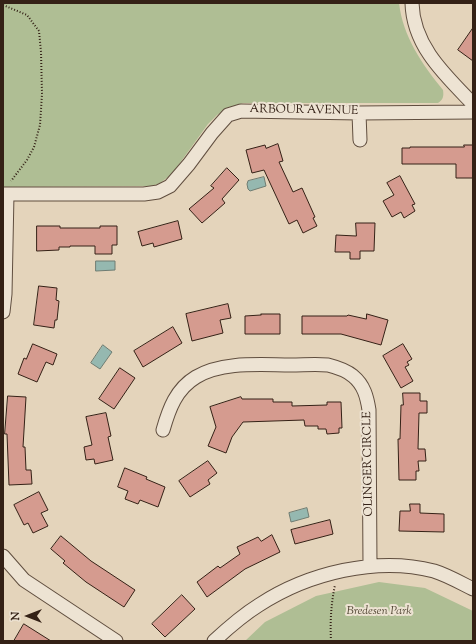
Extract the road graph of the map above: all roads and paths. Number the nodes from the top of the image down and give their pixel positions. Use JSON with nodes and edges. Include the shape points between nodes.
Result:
{"nodes":[{"id":1,"x":412,"y":3,"type":"edge"},
{"id":2,"x":3,"y":5,"type":"edge"},
{"id":3,"x":473,"y":104,"type":"edge"},
{"id":4,"x":473,"y":112,"type":"edge"},
{"id":5,"x":358,"y":113,"type":"junction"},
{"id":6,"x":360,"y":140,"type":"dead end"},
{"id":7,"x":6,"y":191,"type":"edge"},
{"id":8,"x":3,"y":312,"type":"edge"},
{"id":9,"x":163,"y":430,"type":"dead end"},
{"id":10,"x":3,"y":556,"type":"edge"},
{"id":11,"x":370,"y":566,"type":"junction"},
{"id":12,"x":338,"y":572,"type":"junction"},
{"id":13,"x":473,"y":589,"type":"edge"},
{"id":14,"x":116,"y":641,"type":"edge"},
{"id":15,"x":214,"y":641,"type":"edge"},
{"id":16,"x":331,"y":641,"type":"edge"}],
"edges":[{"from":1,"to":3,"type":"street","via":[[417,31],[428,54]]},
{"from":2,"to":7,"type":"path","via":[[27,15],[39,31],[42,94],[40,126],[34,147]]},
{"from":4,"to":5,"type":"street","name":"ARBOUR AVENUE"},
{"from":5,"to":6,"type":"street"},
{"from":5,"to":7,"type":"street","name":"ARBOUR AVENUE","via":[[255,110],[228,115],[180,176],[170,186],[158,192],[144,194]]},
{"from":7,"to":8,"type":"street"},
{"from":9,"to":11,"type":"street","name":"OLINGER CIRCLE","via":[[167,415],[183,387],[214,370],[251,365],[328,365],[352,375],[362,385],[369,410]]},
{"from":10,"to":14,"type":"street","via":[[24,580]]},
{"from":11,"to":12,"type":"street"},
{"from":11,"to":13,"type":"street","via":[[410,566],[436,572]]},
{"from":12,"to":15,"type":"street","via":[[289,588],[259,604],[230,625]]},
{"from":12,"to":16,"type":"path","via":[[331,601]]}]}
